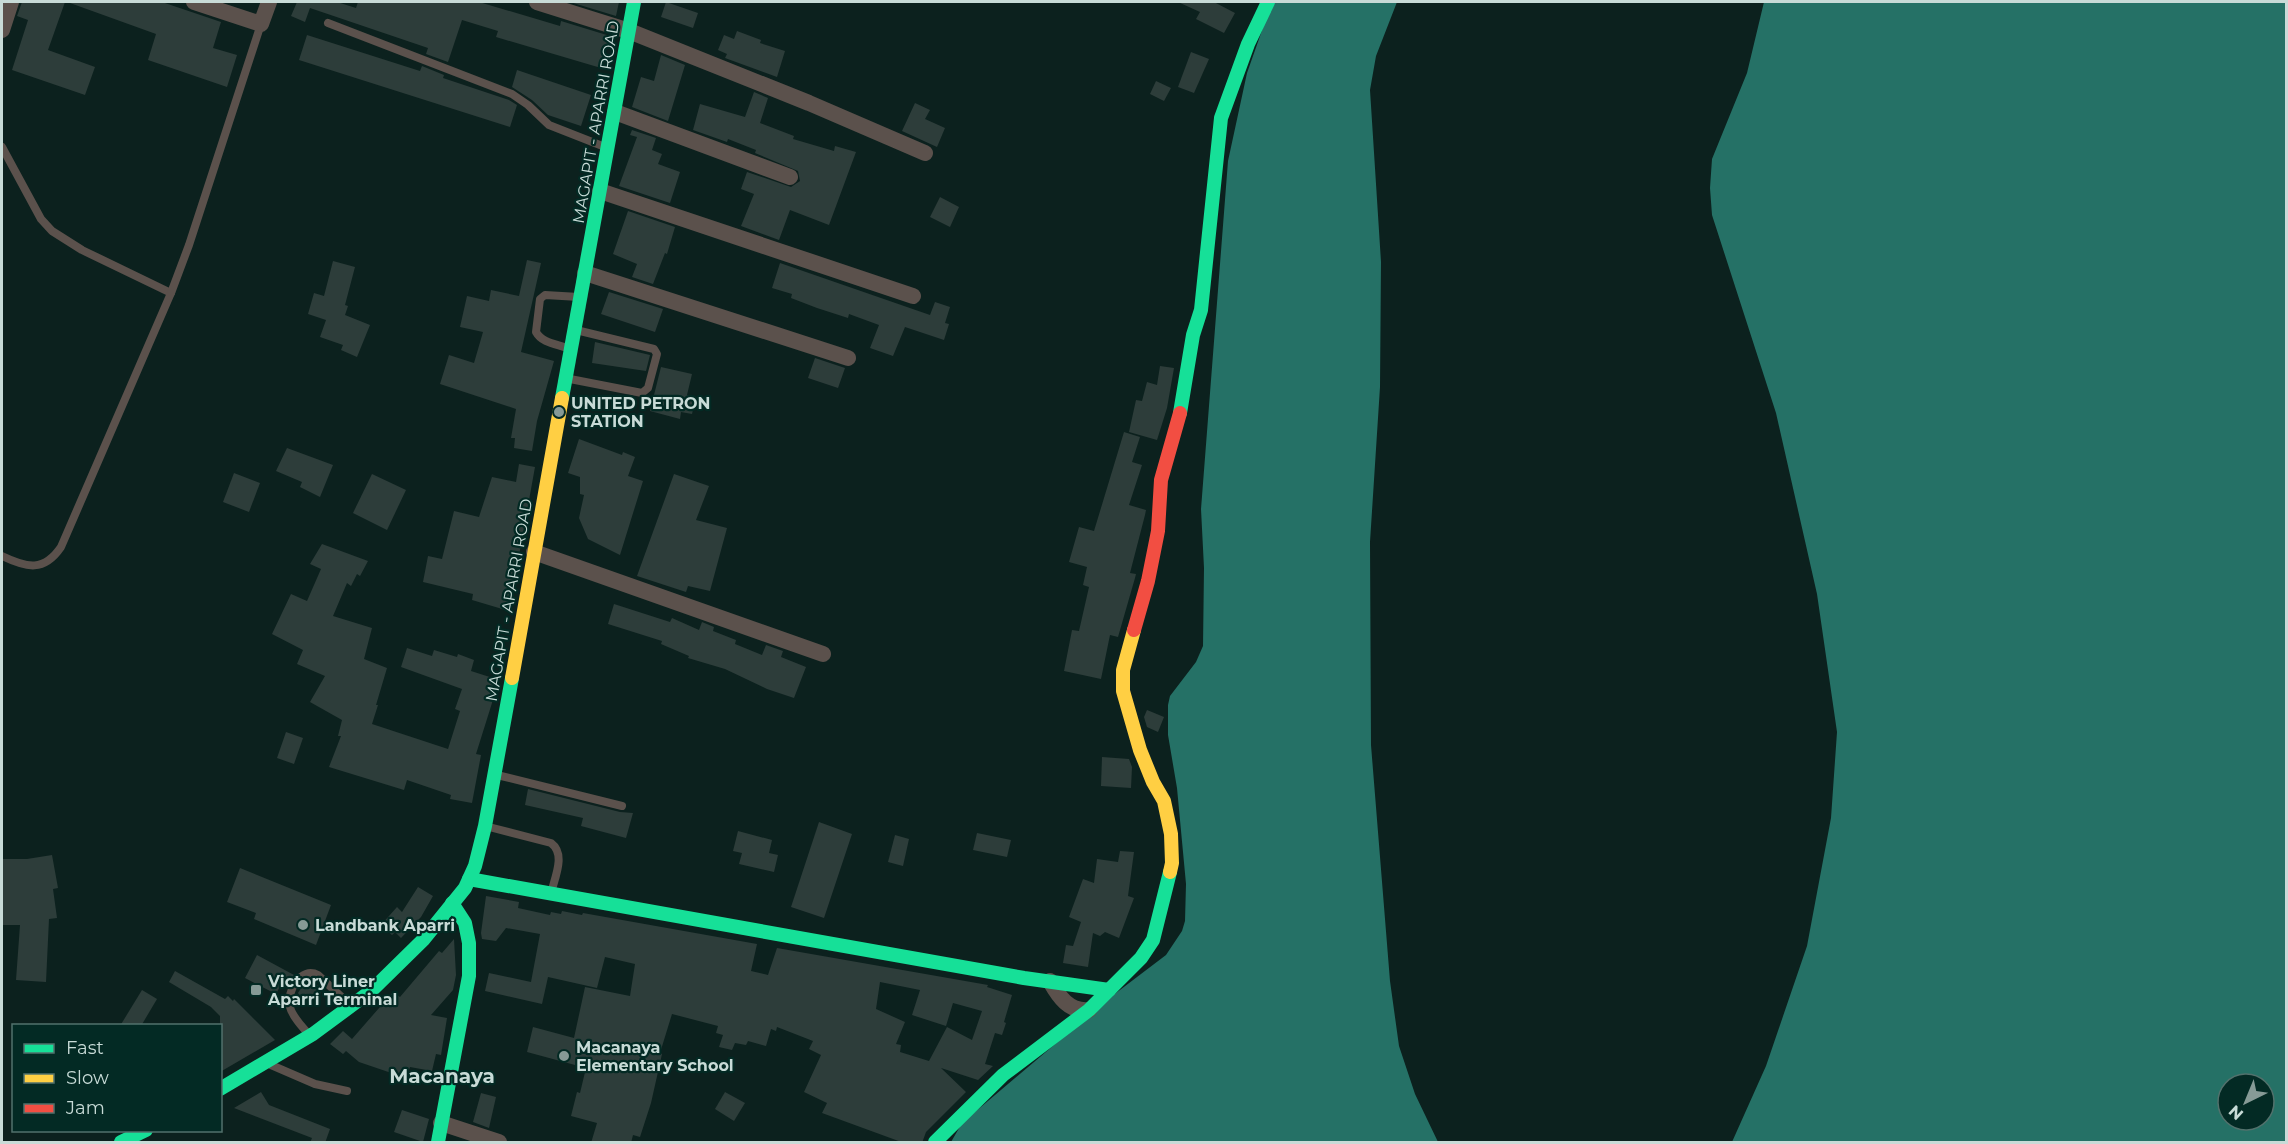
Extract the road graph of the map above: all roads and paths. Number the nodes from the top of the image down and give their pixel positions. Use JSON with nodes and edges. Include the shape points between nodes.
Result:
{"nodes":[{"id":1,"x":11,"y":2,"type":"edge"},
{"id":2,"x":194,"y":2,"type":"edge"},
{"id":3,"x":269,"y":2,"type":"edge"},
{"id":4,"x":537,"y":2,"type":"edge"},
{"id":5,"x":634,"y":2,"type":"edge"},
{"id":6,"x":1268,"y":2,"type":"edge"},
{"id":7,"x":328,"y":23,"type":"dead end"},
{"id":8,"x":261,"y":24,"type":"junction"},
{"id":9,"x":2,"y":30,"type":"edge"},
{"id":10,"x":629,"y":31,"type":"junction"},
{"id":11,"x":615,"y":112,"type":"junction"},
{"id":12,"x":2,"y":147,"type":"edge"},
{"id":13,"x":608,"y":148,"type":"junction"},
{"id":14,"x":925,"y":153,"type":"dead end"},
{"id":15,"x":790,"y":177,"type":"dead end"},
{"id":16,"x":600,"y":191,"type":"junction"},
{"id":17,"x":585,"y":273,"type":"junction"},
{"id":18,"x":171,"y":293,"type":"junction"},
{"id":19,"x":913,"y":296,"type":"dead end"},
{"id":20,"x":580,"y":297,"type":"junction"},
{"id":21,"x":574,"y":329,"type":"junction"},
{"id":22,"x":571,"y":349,"type":"junction"},
{"id":23,"x":848,"y":358,"type":"dead end"},
{"id":24,"x":566,"y":378,"type":"junction"},
{"id":25,"x":534,"y":552,"type":"junction"},
{"id":26,"x":2,"y":556,"type":"edge"},
{"id":27,"x":823,"y":654,"type":"dead end"},
{"id":28,"x":493,"y":774,"type":"junction"},
{"id":29,"x":622,"y":806,"type":"dead end"},
{"id":30,"x":484,"y":826,"type":"junction"},
{"id":31,"x":469,"y":879,"type":"junction"},
{"id":32,"x":551,"y":894,"type":"junction"},
{"id":33,"x":452,"y":903,"type":"junction"},
{"id":34,"x":1050,"y":981,"type":"junction"},
{"id":35,"x":1109,"y":990,"type":"junction"},
{"id":36,"x":352,"y":1006,"type":"junction"},
{"id":37,"x":1089,"y":1010,"type":"junction"},
{"id":38,"x":311,"y":1037,"type":"junction"},
{"id":39,"x":268,"y":1063,"type":"junction"},
{"id":40,"x":222,"y":1088,"type":"edge"},
{"id":41,"x":347,"y":1091,"type":"dead end"},
{"id":42,"x":441,"y":1123,"type":"junction"},
{"id":43,"x":144,"y":1132,"type":"edge"},
{"id":44,"x":121,"y":1143,"type":"edge"},
{"id":45,"x":438,"y":1143,"type":"edge"},
{"id":46,"x":499,"y":1143,"type":"edge"},
{"id":47,"x":935,"y":1143,"type":"edge"}],
"edges":[{"from":1,"to":9,"type":"street"},
{"from":2,"to":8,"type":"street"},
{"from":3,"to":8,"type":"street"},
{"from":4,"to":10,"type":"street"},
{"from":5,"to":10,"type":"street","name":"MAGAPIT - APARRI ROAD"},
{"from":6,"to":35,"type":"street","via":[[1221,118],[1201,310],[1163,471],[1158,531],[1148,581],[1123,670],[1124,691],[1140,750],[1164,801],[1172,863],[1153,940]]},
{"from":7,"to":13,"type":"lane","via":[[512,94],[549,125]]},
{"from":8,"to":18,"type":"lane"},
{"from":10,"to":11,"type":"street","name":"MAGAPIT - APARRI ROAD"},
{"from":10,"to":14,"type":"street"},
{"from":11,"to":13,"type":"street","name":"MAGAPIT - APARRI ROAD"},
{"from":11,"to":15,"type":"street"},
{"from":12,"to":18,"type":"lane","via":[[40,219],[52,231]]},
{"from":13,"to":16,"type":"street","name":"MAGAPIT - APARRI ROAD"},
{"from":16,"to":17,"type":"street","name":"MAGAPIT - APARRI ROAD"},
{"from":16,"to":19,"type":"street"},
{"from":17,"to":20,"type":"street","name":"MAGAPIT - APARRI ROAD"},
{"from":17,"to":23,"type":"street"},
{"from":18,"to":26,"type":"lane","via":[[61,547],[41,565],[30,566]]},
{"from":20,"to":21,"type":"street","name":"MAGAPIT - APARRI ROAD"},
{"from":20,"to":22,"type":"lane","via":[[545,295],[540,299],[538,336]]},
{"from":21,"to":22,"type":"street","name":"MAGAPIT - APARRI ROAD"},
{"from":21,"to":24,"type":"lane","via":[[654,349],[657,354],[648,388],[642,393]]},
{"from":22,"to":24,"type":"street","name":"MAGAPIT - APARRI ROAD"},
{"from":24,"to":25,"type":"street","name":"MAGAPIT - APARRI ROAD"},
{"from":25,"to":27,"type":"street"},
{"from":25,"to":28,"type":"street","name":"MAGAPIT - APARRI ROAD"},
{"from":28,"to":29,"type":"lane"},
{"from":28,"to":30,"type":"street","name":"MAGAPIT - APARRI ROAD"},
{"from":30,"to":31,"type":"street","name":"MAGAPIT - APARRI ROAD"},
{"from":30,"to":32,"type":"lane","via":[[551,843],[557,848],[560,855]]},
{"from":31,"to":32,"type":"street"},
{"from":31,"to":33,"type":"street","name":"MAGAPIT - APARRI ROAD"},
{"from":32,"to":34,"type":"street"},
{"from":33,"to":36,"type":"street","name":"MAGAPIT - APARRI ROAD","via":[[434,929]]},
{"from":33,"to":42,"type":"street","via":[[465,923],[469,976]]},
{"from":34,"to":35,"type":"street"},
{"from":34,"to":37,"type":"street","via":[[1072,1008]]},
{"from":35,"to":37,"type":"street"},
{"from":36,"to":38,"type":"street","name":"MAGAPIT - APARRI ROAD"},
{"from":36,"to":38,"type":"lane","via":[[318,975],[307,973],[296,982],[289,999],[290,1010]]},
{"from":37,"to":47,"type":"street","via":[[1003,1075]]},
{"from":38,"to":39,"type":"street","name":"MAGAPIT - APARRI ROAD"},
{"from":39,"to":40,"type":"street","name":"MAGAPIT - APARRI ROAD"},
{"from":39,"to":41,"type":"lane","via":[[315,1084]]},
{"from":42,"to":45,"type":"street"},
{"from":42,"to":46,"type":"street"},
{"from":43,"to":44,"type":"street"}]}
